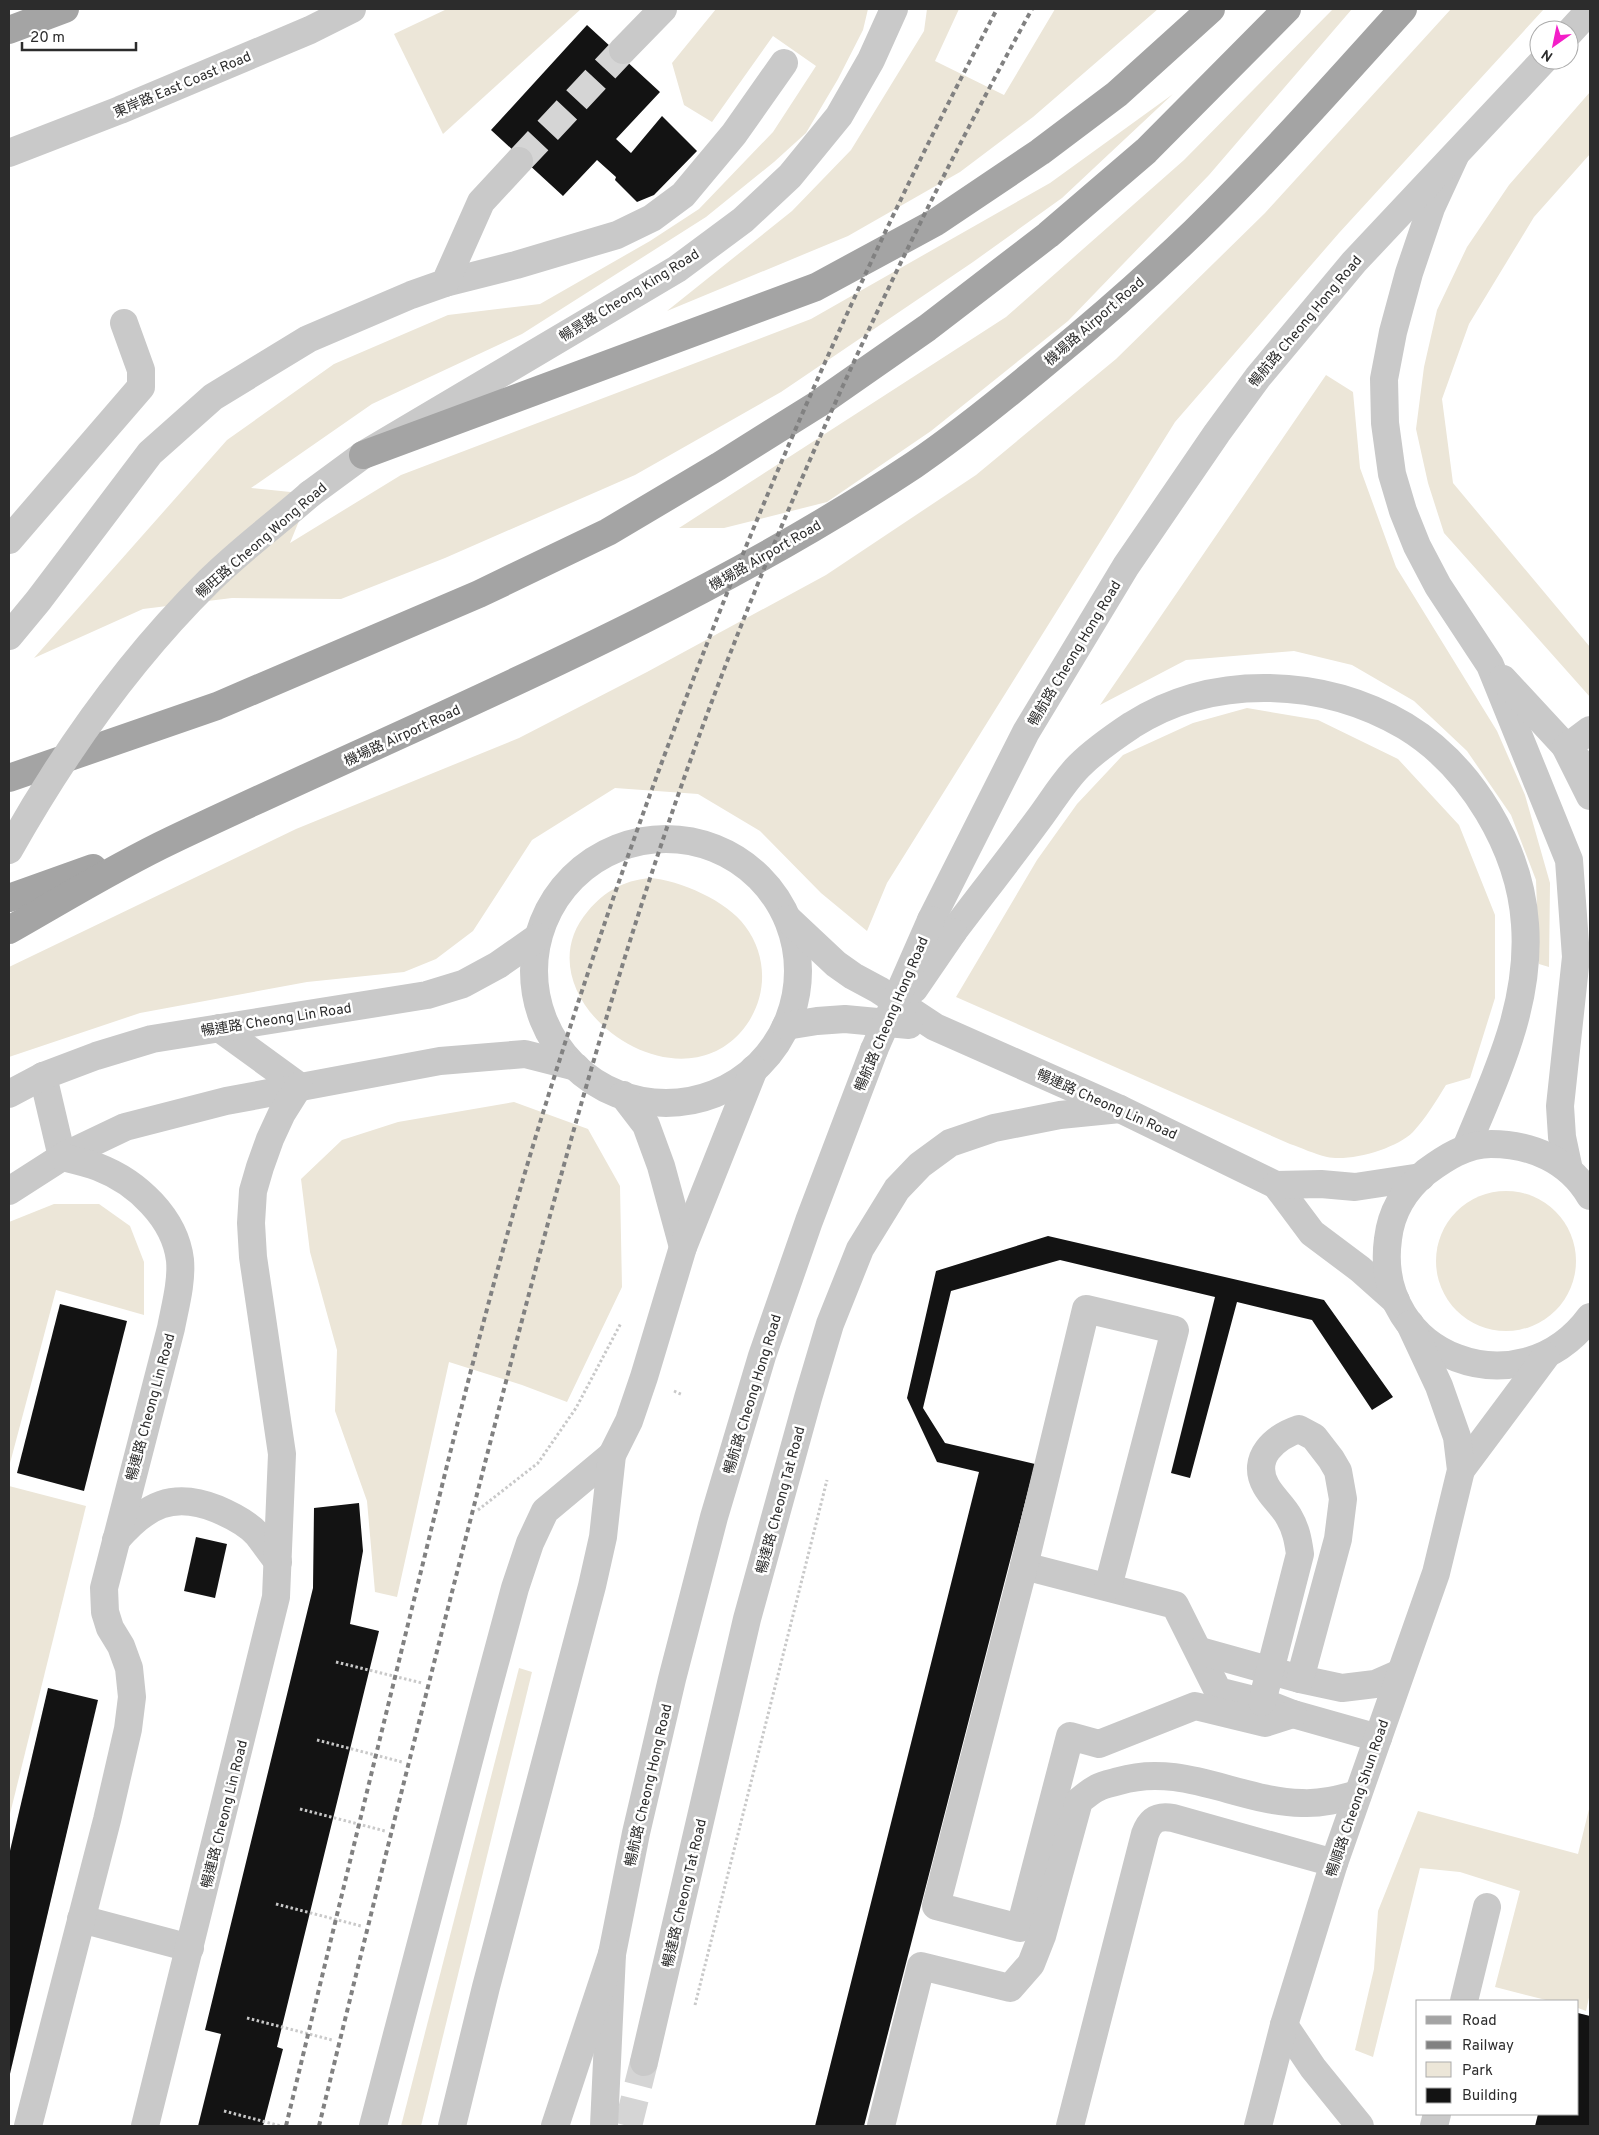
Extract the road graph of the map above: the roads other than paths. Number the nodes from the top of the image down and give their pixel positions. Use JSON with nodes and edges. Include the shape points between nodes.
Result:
{"nodes":[{"id":1,"x":65,"y":9,"type":"edge"},
{"id":2,"x":352,"y":9,"type":"edge"},
{"id":3,"x":663,"y":9,"type":"edge"},
{"id":4,"x":894,"y":9,"type":"edge"},
{"id":5,"x":1211,"y":9,"type":"edge"},
{"id":6,"x":1287,"y":9,"type":"edge"},
{"id":7,"x":1403,"y":9,"type":"edge"},
{"id":8,"x":1590,"y":10,"type":"edge"},
{"id":9,"x":1579,"y":22,"type":"edge"},
{"id":10,"x":9,"y":30,"type":"edge"},
{"id":11,"x":623,"y":50,"type":"tunnel mouth"},
{"id":12,"x":784,"y":63,"type":"dead end"},
{"id":13,"x":1535,"y":70,"type":"edge"},
{"id":14,"x":9,"y":153,"type":"edge"},
{"id":15,"x":1455,"y":156,"type":"junction"},
{"id":16,"x":519,"y":161,"type":"tunnel mouth"},
{"id":17,"x":445,"y":283,"type":"junction"},
{"id":18,"x":124,"y":323,"type":"dead end"},
{"id":19,"x":363,"y":455,"type":"junction"},
{"id":20,"x":9,"y":540,"type":"edge"},
{"id":21,"x":9,"y":636,"type":"edge"},
{"id":22,"x":1490,"y":665,"type":"junction"},
{"id":23,"x":1590,"y":730,"type":"edge"},
{"id":24,"x":1566,"y":748,"type":"junction"},
{"id":25,"x":1590,"y":774,"type":"edge"},
{"id":26,"x":9,"y":778,"type":"edge"},
{"id":27,"x":1590,"y":796,"type":"edge"},
{"id":28,"x":168,"y":842,"type":"junction"},
{"id":29,"x":9,"y":850,"type":"edge"},
{"id":30,"x":9,"y":898,"type":"edge"},
{"id":31,"x":788,"y":919,"type":"junction"},
{"id":32,"x":942,"y":926,"type":"junction"},
{"id":33,"x":9,"y":930,"type":"edge"},
{"id":34,"x":538,"y":937,"type":"junction"},
{"id":35,"x":786,"y":1026,"type":"junction"},
{"id":36,"x":935,"y":1027,"type":"junction"},
{"id":37,"x":219,"y":1028,"type":"junction"},
{"id":38,"x":576,"y":1067,"type":"junction"},
{"id":39,"x":754,"y":1069,"type":"junction"},
{"id":40,"x":43,"y":1076,"type":"junction"},
{"id":41,"x":299,"y":1086,"type":"junction"},
{"id":42,"x":9,"y":1094,"type":"edge"},
{"id":43,"x":623,"y":1095,"type":"junction"},
{"id":44,"x":1120,"y":1109,"type":"junction"},
{"id":45,"x":1466,"y":1148,"type":"junction"},
{"id":46,"x":62,"y":1157,"type":"junction"},
{"id":47,"x":1569,"y":1170,"type":"junction"},
{"id":48,"x":1421,"y":1177,"type":"junction"},
{"id":49,"x":1276,"y":1185,"type":"junction"},
{"id":50,"x":9,"y":1191,"type":"edge"},
{"id":51,"x":1590,"y":1196,"type":"edge"},
{"id":52,"x":683,"y":1247,"type":"junction"},
{"id":53,"x":1403,"y":1312,"type":"junction"},
{"id":54,"x":1590,"y":1316,"type":"edge"},
{"id":55,"x":1567,"y":1344,"type":"edge"},
{"id":56,"x":612,"y":1456,"type":"junction"},
{"id":57,"x":1461,"y":1470,"type":"junction"},
{"id":58,"x":115,"y":1541,"type":"junction"},
{"id":59,"x":278,"y":1562,"type":"junction"},
{"id":60,"x":1024,"y":1566,"type":"junction"},
{"id":61,"x":1108,"y":1587,"type":"junction"},
{"id":62,"x":1200,"y":1651,"type":"junction"},
{"id":63,"x":1269,"y":1670,"type":"junction"},
{"id":64,"x":1400,"y":1673,"type":"junction"},
{"id":65,"x":1300,"y":1679,"type":"junction"},
{"id":66,"x":1262,"y":1702,"type":"junction"},
{"id":67,"x":1293,"y":1714,"type":"junction"},
{"id":68,"x":1378,"y":1738,"type":"junction"},
{"id":69,"x":1358,"y":1794,"type":"junction"},
{"id":70,"x":1334,"y":1863,"type":"junction"},
{"id":71,"x":1487,"y":1907,"type":"dead end"},
{"id":72,"x":82,"y":1919,"type":"junction"},
{"id":73,"x":190,"y":1948,"type":"junction"},
{"id":74,"x":612,"y":1954,"type":"junction"},
{"id":75,"x":1464,"y":2000,"type":"edge"},
{"id":76,"x":1284,"y":2025,"type":"junction"},
{"id":77,"x":644,"y":2062,"type":"tunnel mouth"},
{"id":78,"x":28,"y":2126,"type":"edge"},
{"id":79,"x":145,"y":2126,"type":"edge"},
{"id":80,"x":373,"y":2126,"type":"edge"},
{"id":81,"x":452,"y":2126,"type":"edge"},
{"id":82,"x":555,"y":2126,"type":"edge"},
{"id":83,"x":604,"y":2126,"type":"edge"},
{"id":84,"x":881,"y":2126,"type":"edge"},
{"id":85,"x":1070,"y":2126,"type":"edge"},
{"id":86,"x":1258,"y":2126,"type":"edge"},
{"id":87,"x":1360,"y":2126,"type":"edge"}],
"edges":[{"from":1,"to":10,"type":"main road"},
{"from":2,"to":14,"type":"street","name":"東岸路 East Coast Road","via":[[310,30]]},
{"from":3,"to":11,"type":"street"},
{"from":4,"to":19,"type":"street","name":"暢景路 Cheong King Road","via":[[871,60],[839,116],[790,176],[743,220],[677,269]]},
{"from":5,"to":19,"type":"main road","via":[[1117,94],[1040,152],[936,222],[816,287]]},
{"from":6,"to":26,"type":"main road","via":[[1146,151],[1048,235],[926,328],[818,404],[719,466],[608,532],[479,594],[217,706]]},
{"from":7,"to":28,"type":"main road","name":"機場路 Airport Road","via":[[1196,230],[1107,312],[996,404],[915,464],[707,588],[501,689]]},
{"from":8,"to":9,"type":"street"},
{"from":12,"to":17,"type":"street","via":[[734,134],[684,195],[652,218],[616,235]]},
{"from":13,"to":15,"type":"street","name":"暢航路 Cheong Hong Road"},
{"from":15,"to":22,"type":"street","via":[[1431,208],[1392,332],[1383,406],[1392,474],[1417,546],[1438,586]]},
{"from":15,"to":32,"type":"street","name":"暢航路 Cheong Hong Road","via":[[1354,262],[1298,327],[1258,377],[1126,566],[1026,732]]},
{"from":16,"to":17,"type":"street","via":[[481,202]]},
{"from":17,"to":21,"type":"street","via":[[308,339],[213,397],[150,452]]},
{"from":18,"to":20,"type":"street","via":[[141,370],[142,387]]},
{"from":19,"to":29,"type":"street","name":"暢旺路 Cheong Wong Road","bridge":true,"via":[[310,494],[211,580],[153,640],[82,731]]},
{"from":22,"to":24,"type":"street"},
{"from":22,"to":47,"type":"street","via":[[1569,860],[1576,957],[1560,1106]]},
{"from":23,"to":24,"type":"street"},
{"from":24,"to":25,"type":"street"},
{"from":24,"to":27,"type":"street"},
{"from":28,"to":30,"type":"main road"},
{"from":28,"to":33,"type":"main road","name":"機場路 Airport Road"},
{"from":31,"to":34,"type":"street","via":[[769,888],[743,863],[710,846],[674,838],[638,841],[612,850],[574,874],[551,903]]},
{"from":31,"to":35,"type":"street","via":[[797,955],[797,991]]},
{"from":31,"to":36,"type":"street","name":"暢連路 Cheong Lin Road","via":[[836,964]]},
{"from":32,"to":45,"type":"street","via":[[1078,767],[1134,724],[1186,700],[1246,688],[1327,694],[1379,713],[1406,727],[1431,746],[1471,788],[1501,838],[1520,890],[1526,953],[1517,1018]]},
{"from":32,"to":74,"type":"street","name":"暢航路 Cheong Hong Road","bridge":true,"via":[[874,1050],[762,1356],[714,1517],[661,1728]]},
{"from":34,"to":37,"type":"street","name":"暢連路 Cheong Lin Road","via":[[490,970],[463,984],[427,995]]},
{"from":34,"to":38,"type":"street","via":[[534,983],[538,1005],[552,1036]]},
{"from":35,"to":36,"type":"street","name":"暢連路 Cheong Lin Road","via":[[845,1019]]},
{"from":35,"to":39,"type":"street","via":[[773,1051]]},
{"from":36,"to":44,"type":"street","name":"暢連路 Cheong Lin Road"},
{"from":37,"to":40,"type":"street","name":"暢連路 Cheong Lin Road","via":[[152,1038]]},
{"from":37,"to":41,"type":"street"},
{"from":38,"to":41,"type":"street","via":[[525,1054],[440,1061]]},
{"from":38,"to":43,"type":"street","via":[[596,1083]]},
{"from":39,"to":43,"type":"street","via":[[731,1085],[688,1100],[650,1102]]},
{"from":39,"to":52,"type":"street"},
{"from":40,"to":42,"type":"street","name":"暢連路 Cheong Lin Road"},
{"from":40,"to":46,"type":"street"},
{"from":41,"to":46,"type":"street","via":[[125,1127]]},
{"from":41,"to":59,"type":"street","name":"暢連路 Cheong Lin Road","via":[[282,1113],[262,1160],[253,1191],[251,1223],[252,1257],[282,1454]]},
{"from":43,"to":52,"type":"street","via":[[646,1125]]},
{"from":44,"to":49,"type":"street","name":"暢連路 Cheong Lin Road"},
{"from":44,"to":77,"type":"street","name":"暢達路 Cheong Tat Road","via":[[1032,1120],[994,1128],[950,1143],[920,1165],[896,1190],[860,1249],[830,1324],[747,1619]]},
{"from":45,"to":47,"type":"street","name":"暢順路 Cheong Shun Road","via":[[1510,1144],[1531,1149]]},
{"from":45,"to":48,"type":"street","name":"暢順路 Cheong Shun Road","via":[[1441,1161]]},
{"from":46,"to":50,"type":"street"},
{"from":46,"to":58,"type":"street","name":"暢連路 Cheong Lin Road","via":[[99,1168],[134,1187],[160,1212],[177,1243],[180,1262],[171,1328]]},
{"from":47,"to":51,"type":"street","name":"暢順路 Cheong Shun Road"},
{"from":48,"to":49,"type":"street","name":"暢連路 Cheong Lin Road","via":[[1355,1188],[1321,1184]]},
{"from":48,"to":53,"type":"street","name":"暢順路 Cheong Shun Road","via":[[1401,1199],[1389,1229],[1386,1253],[1389,1278]]},
{"from":49,"to":53,"type":"street","name":"暢連路 Cheong Lin Road","via":[[1312,1233],[1348,1260]]},
{"from":52,"to":56,"type":"street","via":[[630,1421]]},
{"from":53,"to":55,"type":"street","name":"暢連路 Cheong Lin Road","via":[[1429,1343],[1452,1356],[1477,1364],[1501,1366],[1524,1363]]},
{"from":53,"to":57,"type":"street","name":"暢順路 Cheong Shun Road","via":[[1439,1386],[1457,1437]]},
{"from":54,"to":55,"type":"street","name":"暢順路 Cheong Shun Road"},
{"from":55,"to":57,"type":"street","name":"暢順路 Cheong Shun Road"},
{"from":56,"to":80,"type":"street","via":[[545,1511],[530,1543],[514,1588]]},
{"from":56,"to":81,"type":"street","via":[[603,1537],[594,1578]]},
{"from":57,"to":64,"type":"street","name":"暢順路 Cheong Shun Road","via":[[1436,1573]]},
{"from":58,"to":59,"type":"street","name":"暢連路 Cheong Lin Road","via":[[132,1521],[155,1506],[175,1500],[202,1503],[229,1514],[256,1533]]},
{"from":58,"to":72,"type":"street","name":"暢連路 Cheong Lin Road","via":[[104,1588],[105,1612],[128,1668],[132,1697],[128,1729]]},
{"from":59,"to":73,"type":"street","name":"暢連路 Cheong Lin Road","via":[[276,1597]]},
{"from":60,"to":61,"type":"street"},
{"from":60,"to":61,"type":"street","via":[[1086,1308],[1175,1330]]},
{"from":60,"to":67,"type":"street","via":[[936,1906],[1020,1928],[1070,1736],[1100,1744],[1195,1706],[1264,1723]]},
{"from":61,"to":62,"type":"street","via":[[1176,1605]]},
{"from":62,"to":63,"type":"street"},
{"from":62,"to":66,"type":"street","via":[[1218,1691]]},
{"from":63,"to":65,"type":"street"},
{"from":63,"to":65,"type":"street","via":[[1300,1554],[1298,1534],[1289,1516],[1265,1485],[1261,1472],[1262,1456],[1273,1442],[1299,1429],[1314,1437],[1331,1459],[1338,1472],[1343,1499],[1338,1539]]},
{"from":63,"to":66,"type":"street"},
{"from":64,"to":65,"type":"street","via":[[1375,1684],[1342,1688]]},
{"from":64,"to":68,"type":"street","name":"暢順路 Cheong Shun Road"},
{"from":66,"to":67,"type":"street"},
{"from":67,"to":68,"type":"street"},
{"from":68,"to":69,"type":"street","name":"暢順路 Cheong Shun Road"},
{"from":69,"to":70,"type":"street","name":"暢順路 Cheong Shun Road"},
{"from":69,"to":84,"type":"street","via":[[1331,1802],[1302,1804],[1270,1800],[1181,1777],[1151,1775],[1099,1787],[1078,1800],[1042,1936],[1031,1964],[1010,1988],[921,1966]]},
{"from":70,"to":76,"type":"street","name":"暢順路 Cheong Shun Road"},
{"from":70,"to":85,"type":"street","via":[[1173,1818],[1155,1818],[1146,1834]]},
{"from":71,"to":75,"type":"street"},
{"from":72,"to":73,"type":"street"},
{"from":72,"to":78,"type":"street","name":"暢連路 Cheong Lin Road"},
{"from":73,"to":79,"type":"street","name":"暢連路 Cheong Lin Road"},
{"from":74,"to":82,"type":"street","name":"暢航路 Cheong Hong Road","bridge":true},
{"from":74,"to":83,"type":"street","bridge":true},
{"from":76,"to":86,"type":"street","name":"暢順路 Cheong Shun Road"},
{"from":76,"to":87,"type":"street","via":[[1313,2068]]}]}
